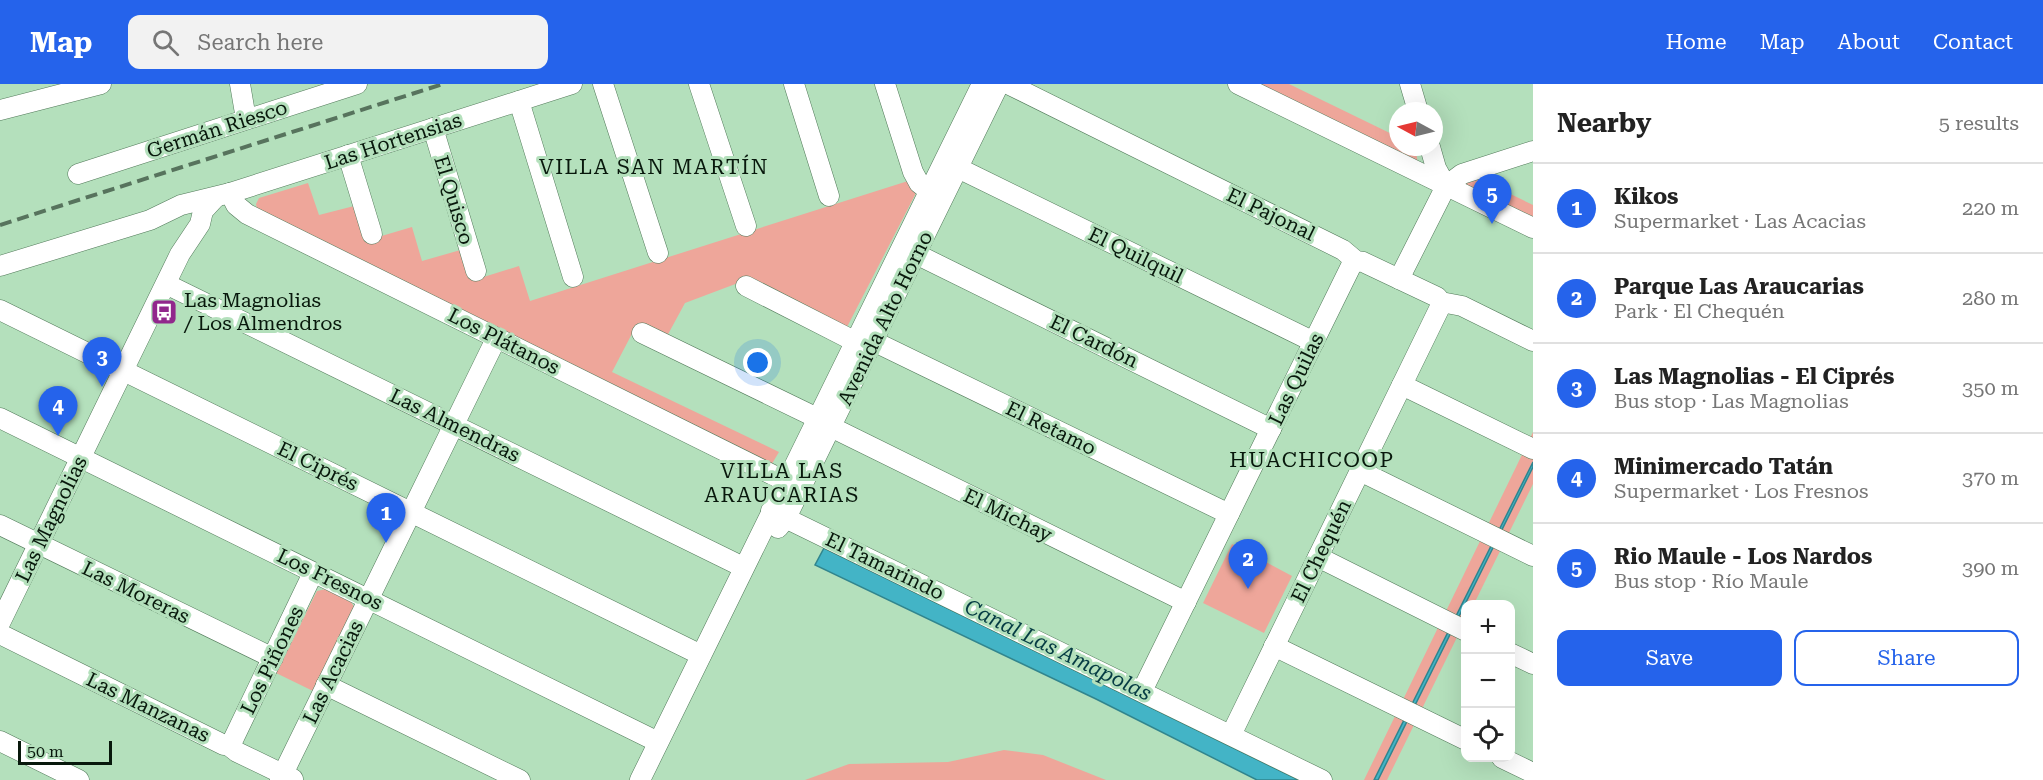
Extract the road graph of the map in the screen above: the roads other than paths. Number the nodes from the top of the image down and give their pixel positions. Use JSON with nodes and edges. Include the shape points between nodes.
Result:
{"nodes":[{"id":1,"x":101,"y":84,"type":"edge"},
{"id":2,"x":240,"y":84,"type":"edge"},
{"id":3,"x":357,"y":84,"type":"edge"},
{"id":4,"x":572,"y":84,"type":"edge"},
{"id":5,"x":603,"y":84,"type":"edge"},
{"id":6,"x":699,"y":84,"type":"edge"},
{"id":7,"x":794,"y":84,"type":"edge"},
{"id":8,"x":885,"y":84,"type":"edge"},
{"id":9,"x":982,"y":84,"type":"edge"},
{"id":10,"x":999,"y":84,"type":"edge"},
{"id":11,"x":1008,"y":84,"type":"edge"},
{"id":12,"x":1238,"y":84,"type":"edge"},
{"id":13,"x":1410,"y":84,"type":"edge"},
{"id":14,"x":519,"y":101,"type":"junction"},
{"id":15,"x":1415,"y":102,"type":"edge"},
{"id":16,"x":0,"y":110,"type":"edge"},
{"id":17,"x":246,"y":119,"type":"junction"},
{"id":18,"x":433,"y":128,"type":"junction"},
{"id":19,"x":1533,"y":151,"type":"edge"},
{"id":20,"x":348,"y":155,"type":"junction"},
{"id":21,"x":1433,"y":156,"type":"edge"},
{"id":22,"x":958,"y":168,"type":"junction"},
{"id":23,"x":78,"y":174,"type":"dead end"},
{"id":24,"x":1446,"y":186,"type":"junction"},
{"id":25,"x":929,"y":191,"type":"junction"},
{"id":26,"x":223,"y":195,"type":"junction"},
{"id":27,"x":829,"y":196,"type":"dead end"},
{"id":28,"x":186,"y":219,"type":"junction"},
{"id":29,"x":746,"y":226,"type":"dead end"},
{"id":30,"x":1533,"y":228,"type":"edge"},
{"id":31,"x":372,"y":234,"type":"dead end"},
{"id":32,"x":658,"y":253,"type":"dead end"},
{"id":33,"x":916,"y":254,"type":"junction"},
{"id":34,"x":1356,"y":261,"type":"junction"},
{"id":35,"x":0,"y":266,"type":"edge"},
{"id":36,"x":476,"y":271,"type":"dead end"},
{"id":37,"x":573,"y":277,"type":"dead end"},
{"id":38,"x":1399,"y":279,"type":"junction"},
{"id":39,"x":166,"y":284,"type":"junction"},
{"id":40,"x":746,"y":286,"type":"dead end"},
{"id":41,"x":1441,"y":302,"type":"junction"},
{"id":42,"x":0,"y":310,"type":"edge"},
{"id":43,"x":642,"y":333,"type":"dead end"},
{"id":44,"x":494,"y":337,"type":"junction"},
{"id":45,"x":864,"y":341,"type":"junction"},
{"id":46,"x":1533,"y":341,"type":"edge"},
{"id":47,"x":1314,"y":342,"type":"junction"},
{"id":48,"x":123,"y":370,"type":"junction"},
{"id":49,"x":1402,"y":385,"type":"junction"},
{"id":50,"x":0,"y":418,"type":"edge"},
{"id":51,"x":824,"y":423,"type":"junction"},
{"id":52,"x":454,"y":425,"type":"junction"},
{"id":53,"x":1271,"y":429,"type":"junction"},
{"id":54,"x":1533,"y":449,"type":"edge"},
{"id":55,"x":81,"y":458,"type":"junction"},
{"id":56,"x":1360,"y":471,"type":"junction"},
{"id":57,"x":785,"y":481,"type":"junction"},
{"id":58,"x":411,"y":512,"type":"junction"},
{"id":59,"x":1229,"y":514,"type":"junction"},
{"id":60,"x":778,"y":515,"type":"junction"},
{"id":61,"x":0,"y":525,"type":"edge"},
{"id":62,"x":39,"y":544,"type":"junction"},
{"id":63,"x":1533,"y":556,"type":"edge"},
{"id":64,"x":1318,"y":558,"type":"junction"},
{"id":65,"x":743,"y":567,"type":"junction"},
{"id":66,"x":313,"y":573,"type":"junction"},
{"id":67,"x":369,"y":599,"type":"junction"},
{"id":68,"x":1186,"y":602,"type":"junction"},
{"id":69,"x":0,"y":623,"type":"edge"},
{"id":70,"x":1461,"y":628,"type":"edge"},
{"id":71,"x":0,"y":634,"type":"edge"},
{"id":72,"x":1274,"y":646,"type":"junction"},
{"id":73,"x":1512,"y":654,"type":"edge"},
{"id":74,"x":701,"y":655,"type":"junction"},
{"id":75,"x":273,"y":658,"type":"junction"},
{"id":76,"x":1533,"y":664,"type":"edge"},
{"id":77,"x":326,"y":686,"type":"junction"},
{"id":78,"x":1142,"y":691,"type":"junction"},
{"id":79,"x":1231,"y":735,"type":"junction"},
{"id":80,"x":1461,"y":738,"type":"edge"},
{"id":81,"x":0,"y":741,"type":"edge"},
{"id":82,"x":658,"y":742,"type":"junction"},
{"id":83,"x":228,"y":745,"type":"junction"},
{"id":84,"x":1510,"y":762,"type":"edge"},
{"id":85,"x":1533,"y":773,"type":"edge"},
{"id":86,"x":286,"y":778,"type":"edge"},
{"id":87,"x":79,"y":780,"type":"edge"},
{"id":88,"x":520,"y":780,"type":"edge"},
{"id":89,"x":640,"y":780,"type":"edge"},
{"id":90,"x":1322,"y":780,"type":"edge"}],
"edges":[{"from":1,"to":16,"type":"street"},
{"from":2,"to":17,"type":"street"},
{"from":3,"to":17,"type":"street","name":"Germán Riesco"},
{"from":4,"to":14,"type":"street","name":"Las Hortensias"},
{"from":5,"to":32,"type":"street"},
{"from":6,"to":29,"type":"street"},
{"from":7,"to":27,"type":"street"},
{"from":8,"to":25,"type":"street","via":[[913,172]]},
{"from":9,"to":25,"type":"street","name":"Avenida Alto Horno"},
{"from":10,"to":22,"type":"street","name":"Avenida Alto Horno"},
{"from":11,"to":34,"type":"street","name":"El Pajonal","via":[[1343,249]]},
{"from":12,"to":24,"type":"street"},
{"from":13,"to":15,"type":"street"},
{"from":14,"to":18,"type":"street","name":"Las Hortensias"},
{"from":14,"to":37,"type":"street"},
{"from":17,"to":23,"type":"street","name":"Germán Riesco"},
{"from":18,"to":20,"type":"street","name":"Las Hortensias"},
{"from":18,"to":36,"type":"street","name":"El Quisco"},
{"from":19,"to":24,"type":"street","via":[[1462,174]]},
{"from":20,"to":26,"type":"street","name":"Las Hortensias"},
{"from":20,"to":31,"type":"street"},
{"from":21,"to":24,"type":"street"},
{"from":22,"to":33,"type":"street","name":"Avenida Alto Horno"},
{"from":22,"to":47,"type":"street","name":"El Quilquil"},
{"from":24,"to":30,"type":"street"},
{"from":24,"to":38,"type":"street"},
{"from":25,"to":45,"type":"street","name":"Avenida Alto Horno"},
{"from":26,"to":28,"type":"street","name":"Las Hortensias"},
{"from":26,"to":44,"type":"street","name":"Los Plátanos","via":[[247,214]]},
{"from":28,"to":35,"type":"street","name":"Las Hortensias","via":[[150,220]]},
{"from":28,"to":39,"type":"street","name":"Las Magnolias","via":[[180,254]]},
{"from":33,"to":45,"type":"street","name":"Avenida Alto Horno"},
{"from":33,"to":53,"type":"street","name":"El Cardón"},
{"from":34,"to":38,"type":"street","name":"El Pajonal"},
{"from":34,"to":47,"type":"street","name":"Las Quilas"},
{"from":38,"to":41,"type":"street","name":"El Pajonal"},
{"from":39,"to":48,"type":"street","name":"Las Magnolias"},
{"from":39,"to":52,"type":"street","name":"Las Almendras"},
{"from":40,"to":45,"type":"street","name":"El Retamo"},
{"from":41,"to":46,"type":"street","name":"El Pajonal","via":[[1462,306]]},
{"from":41,"to":49,"type":"street","name":"El Chequén"},
{"from":42,"to":48,"type":"street","name":"El Ciprés"},
{"from":43,"to":51,"type":"street","name":"El Michay"},
{"from":44,"to":52,"type":"street","name":"Las Acacias"},
{"from":44,"to":57,"type":"street","name":"Los Plátanos"},
{"from":45,"to":51,"type":"street","name":"Avenida Alto Horno"},
{"from":45,"to":59,"type":"street","name":"El Retamo"},
{"from":47,"to":53,"type":"street","name":"Las Quilas"},
{"from":48,"to":55,"type":"street","name":"Las Magnolias"},
{"from":48,"to":58,"type":"street","name":"El Ciprés"},
{"from":49,"to":54,"type":"street"},
{"from":49,"to":56,"type":"street","name":"El Chequén"},
{"from":50,"to":55,"type":"street","name":"Los Fresnos"},
{"from":51,"to":57,"type":"street","name":"Avenida Alto Horno"},
{"from":51,"to":60,"type":"street","name":"Avenida Alto Horno"},
{"from":51,"to":68,"type":"street","name":"El Michay"},
{"from":52,"to":58,"type":"street","name":"Las Acacias"},
{"from":52,"to":65,"type":"street","name":"Las Almendras"},
{"from":53,"to":59,"type":"street","name":"Las Quilas"},
{"from":55,"to":62,"type":"street","name":"Las Magnolias"},
{"from":55,"to":66,"type":"street","name":"Los Fresnos"},
{"from":56,"to":63,"type":"street"},
{"from":56,"to":64,"type":"street","name":"El Chequén"},
{"from":57,"to":60,"type":"street","name":"Avenida Alto Horno"},
{"from":58,"to":67,"type":"street","name":"Las Acacias"},
{"from":58,"to":74,"type":"street","name":"El Ciprés"},
{"from":59,"to":68,"type":"street","name":"Las Quilas"},
{"from":60,"to":65,"type":"street","name":"Avenida Alto Horno","via":[[757,539]]},
{"from":60,"to":78,"type":"street","name":"El Tamarindo"},
{"from":61,"to":62,"type":"street","name":"Las Moreras"},
{"from":62,"to":69,"type":"street","name":"Las Magnolias"},
{"from":62,"to":75,"type":"street","name":"Las Moreras"},
{"from":64,"to":70,"type":"street"},
{"from":64,"to":72,"type":"street","name":"El Chequén"},
{"from":65,"to":74,"type":"street","name":"Avenida Alto Horno"},
{"from":66,"to":67,"type":"street","name":"Los Fresnos"},
{"from":66,"to":75,"type":"street","name":"Los Piñones"},
{"from":67,"to":77,"type":"street","name":"Las Acacias"},
{"from":67,"to":82,"type":"street","name":"Los Fresnos"},
{"from":68,"to":78,"type":"street","name":"Las Quilas"},
{"from":71,"to":83,"type":"street","name":"Las Manzanas"},
{"from":72,"to":79,"type":"street","name":"El Chequén"},
{"from":72,"to":80,"type":"street"},
{"from":73,"to":76,"type":"street"},
{"from":74,"to":82,"type":"street","name":"Avenida Alto Horno"},
{"from":75,"to":83,"type":"street","name":"Los Piñones"},
{"from":77,"to":86,"type":"street","name":"Las Acacias"},
{"from":77,"to":88,"type":"street"},
{"from":78,"to":79,"type":"street","name":"El Tamarindo"},
{"from":79,"to":90,"type":"street","name":"El Tamarindo"},
{"from":81,"to":87,"type":"street"},
{"from":82,"to":89,"type":"street","name":"Avenida Alto Horno"},
{"from":83,"to":86,"type":"street","name":"Las Manzanas"},
{"from":84,"to":85,"type":"street"}]}
